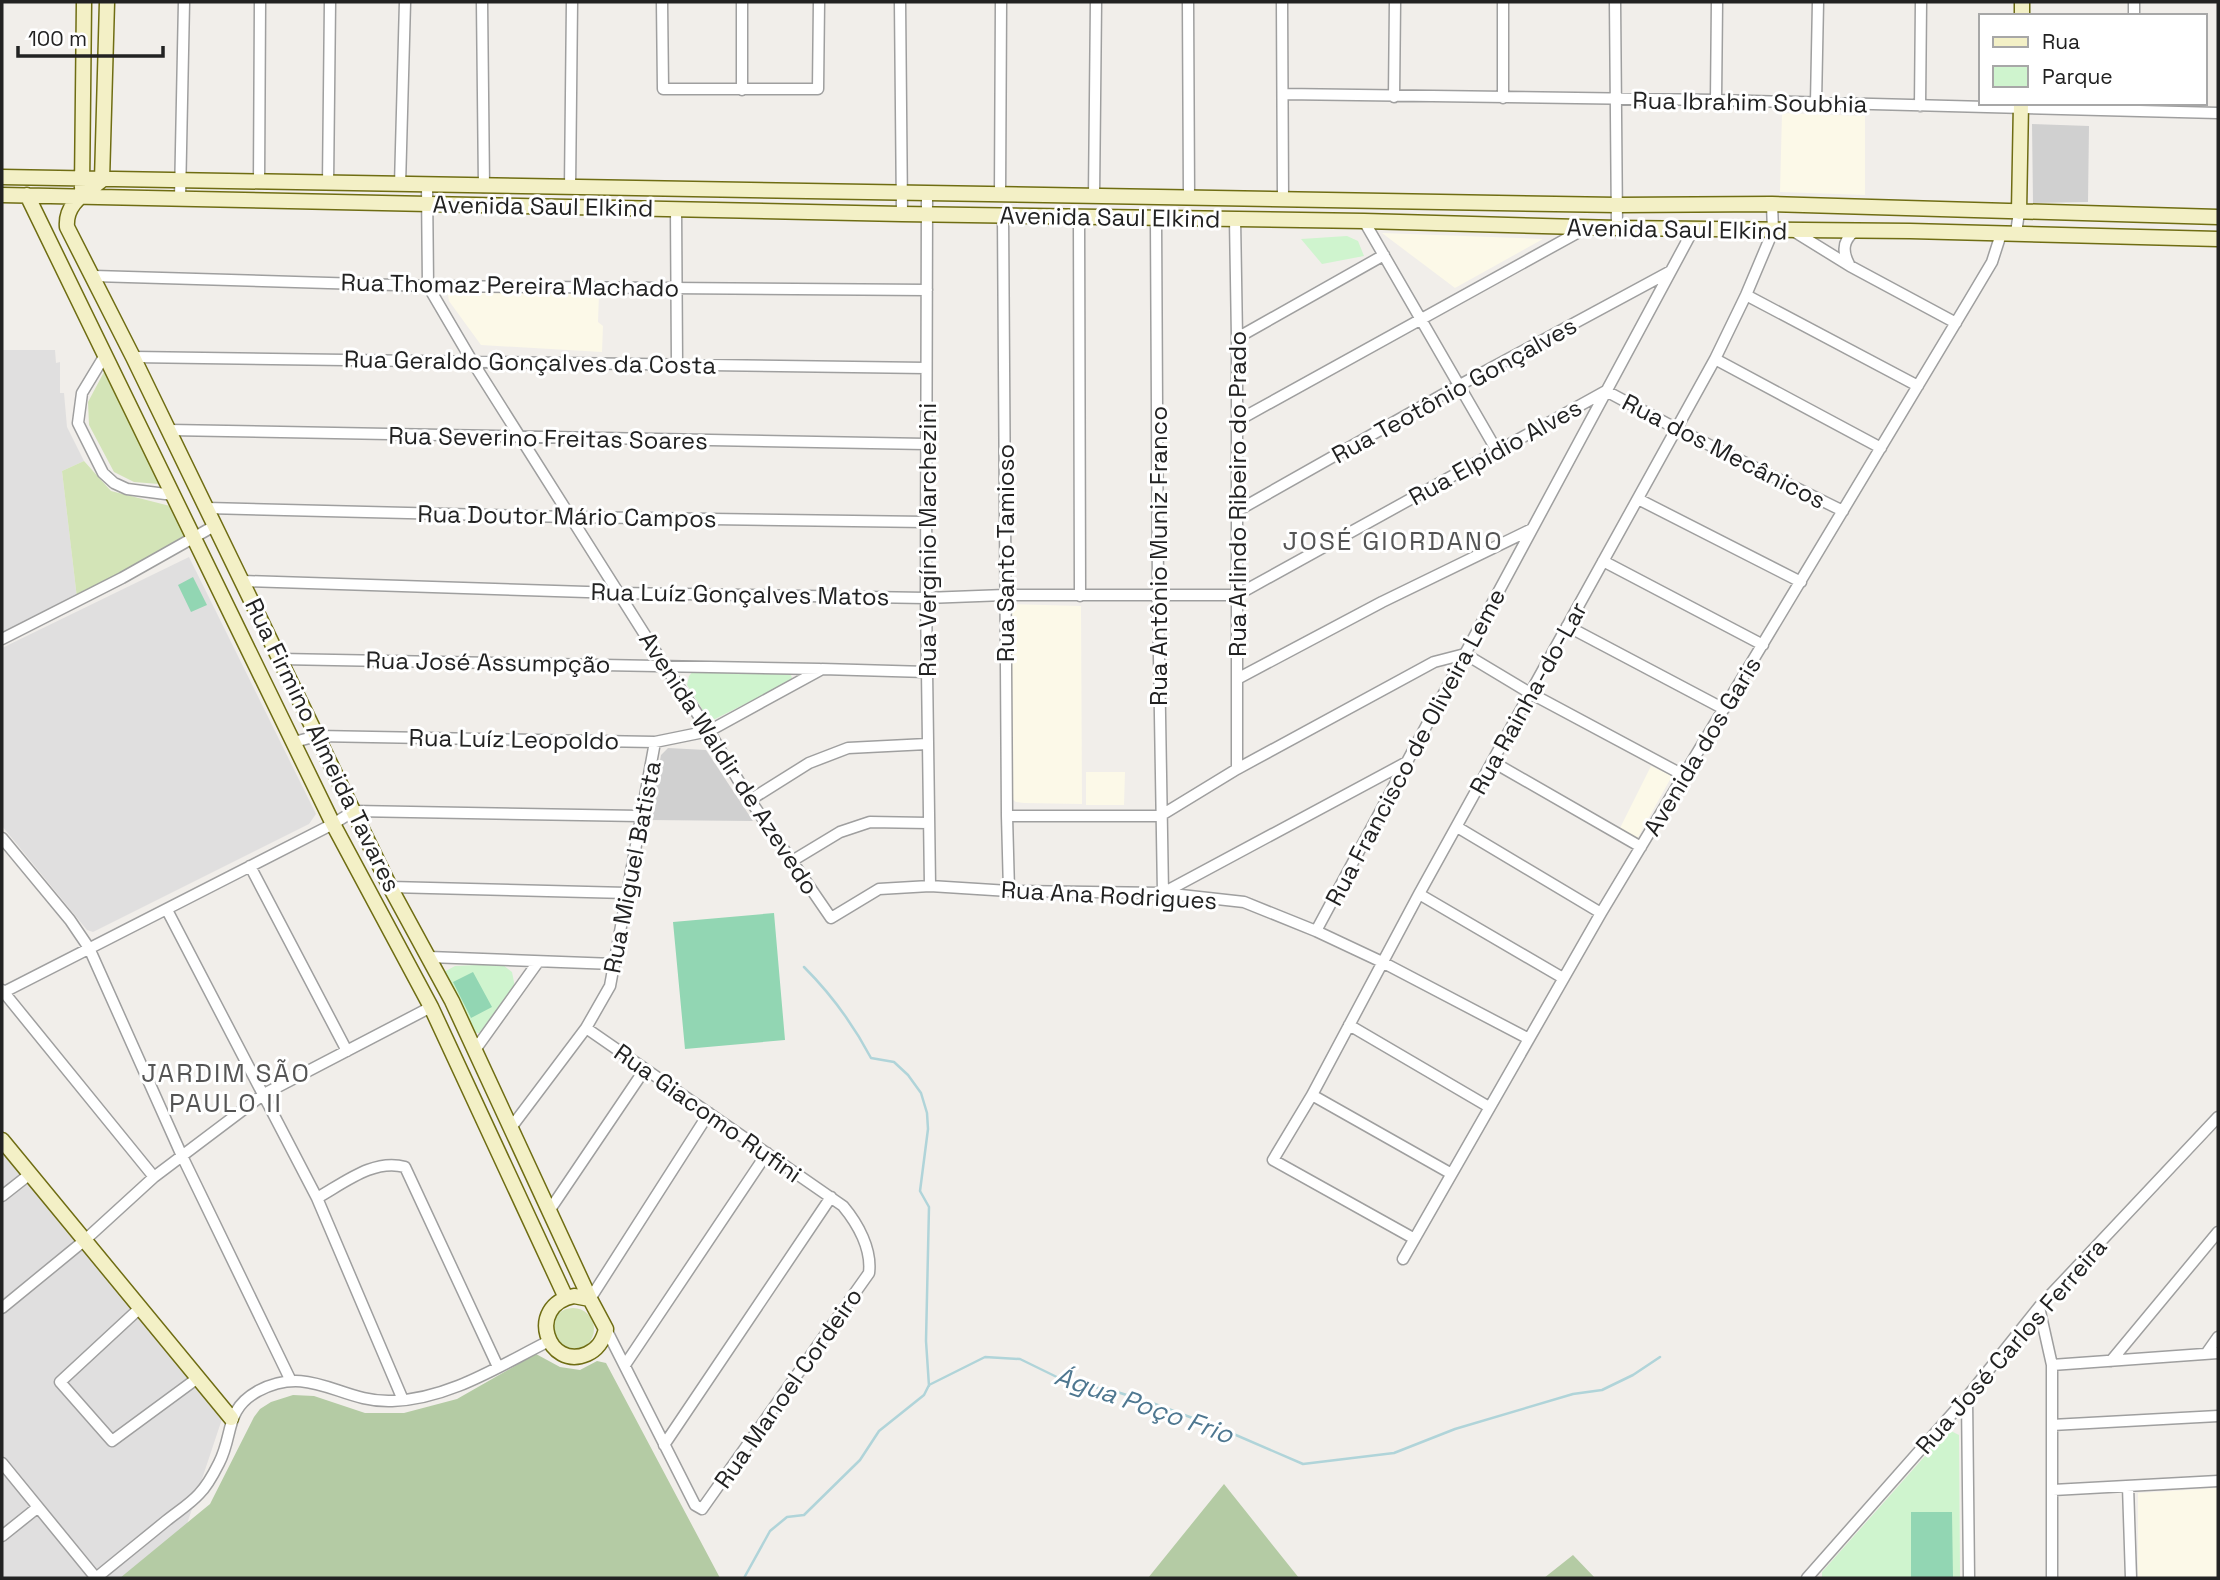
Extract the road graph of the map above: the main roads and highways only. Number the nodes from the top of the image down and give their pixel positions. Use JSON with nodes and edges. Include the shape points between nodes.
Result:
{"nodes":[{"id":1,"x":84,"y":2,"type":"edge"},
{"id":2,"x":107,"y":2,"type":"edge"},
{"id":3,"x":2021,"y":106,"type":"edge"},
{"id":4,"x":2,"y":177,"type":"edge"},
{"id":5,"x":81,"y":180,"type":"junction"},
{"id":6,"x":102,"y":180,"type":"junction"},
{"id":7,"x":602,"y":188,"type":"junction"},
{"id":8,"x":2,"y":195,"type":"edge"},
{"id":9,"x":27,"y":195,"type":"junction"},
{"id":10,"x":82,"y":197,"type":"junction"},
{"id":11,"x":601,"y":207,"type":"junction"},
{"id":12,"x":2019,"y":212,"type":"junction"},
{"id":13,"x":2218,"y":217,"type":"edge"},
{"id":14,"x":2218,"y":239,"type":"edge"},
{"id":15,"x":2,"y":1140,"type":"edge"},
{"id":16,"x":566,"y":1298,"type":"junction"},
{"id":17,"x":590,"y":1299,"type":"junction"},
{"id":18,"x":231,"y":1418,"type":"road end"}],
"edges":[{"from":1,"to":5,"type":"main road"},
{"from":2,"to":6,"type":"main road"},
{"from":3,"to":12,"type":"main road"},
{"from":4,"to":5,"type":"main road","name":"Avenida Saul Elkind"},
{"from":5,"to":6,"type":"main road","name":"Avenida Saul Elkind"},
{"from":5,"to":10,"type":"main road"},
{"from":6,"to":7,"type":"main road","name":"Avenida Saul Elkind"},
{"from":6,"to":10,"type":"main road"},
{"from":7,"to":11,"type":"main road"},
{"from":7,"to":12,"type":"main road","name":"Avenida Saul Elkind","via":[[1773,204]]},
{"from":8,"to":9,"type":"main road","name":"Avenida Saul Elkind"},
{"from":9,"to":10,"type":"main road","name":"Avenida Saul Elkind"},
{"from":9,"to":16,"type":"main road","name":"Rua Firmino Almeida Tavares","via":[[333,824],[431,1007]]},
{"from":10,"to":11,"type":"main road","name":"Avenida Saul Elkind"},
{"from":10,"to":17,"type":"main road","name":"Rua Firmino Almeida Tavares","via":[[70,206],[67,227],[390,887],[475,1050]]},
{"from":11,"to":14,"type":"main road","name":"Avenida Saul Elkind"},
{"from":12,"to":13,"type":"main road","name":"Avenida Saul Elkind"},
{"from":15,"to":18,"type":"main road"},
{"from":16,"to":17,"type":"main road"},
{"from":16,"to":17,"type":"main road","name":"Rua Firmino Almeida Tavares","via":[[556,1303],[546,1321],[549,1341],[563,1354],[582,1356],[598,1347],[606,1329]]}]}
